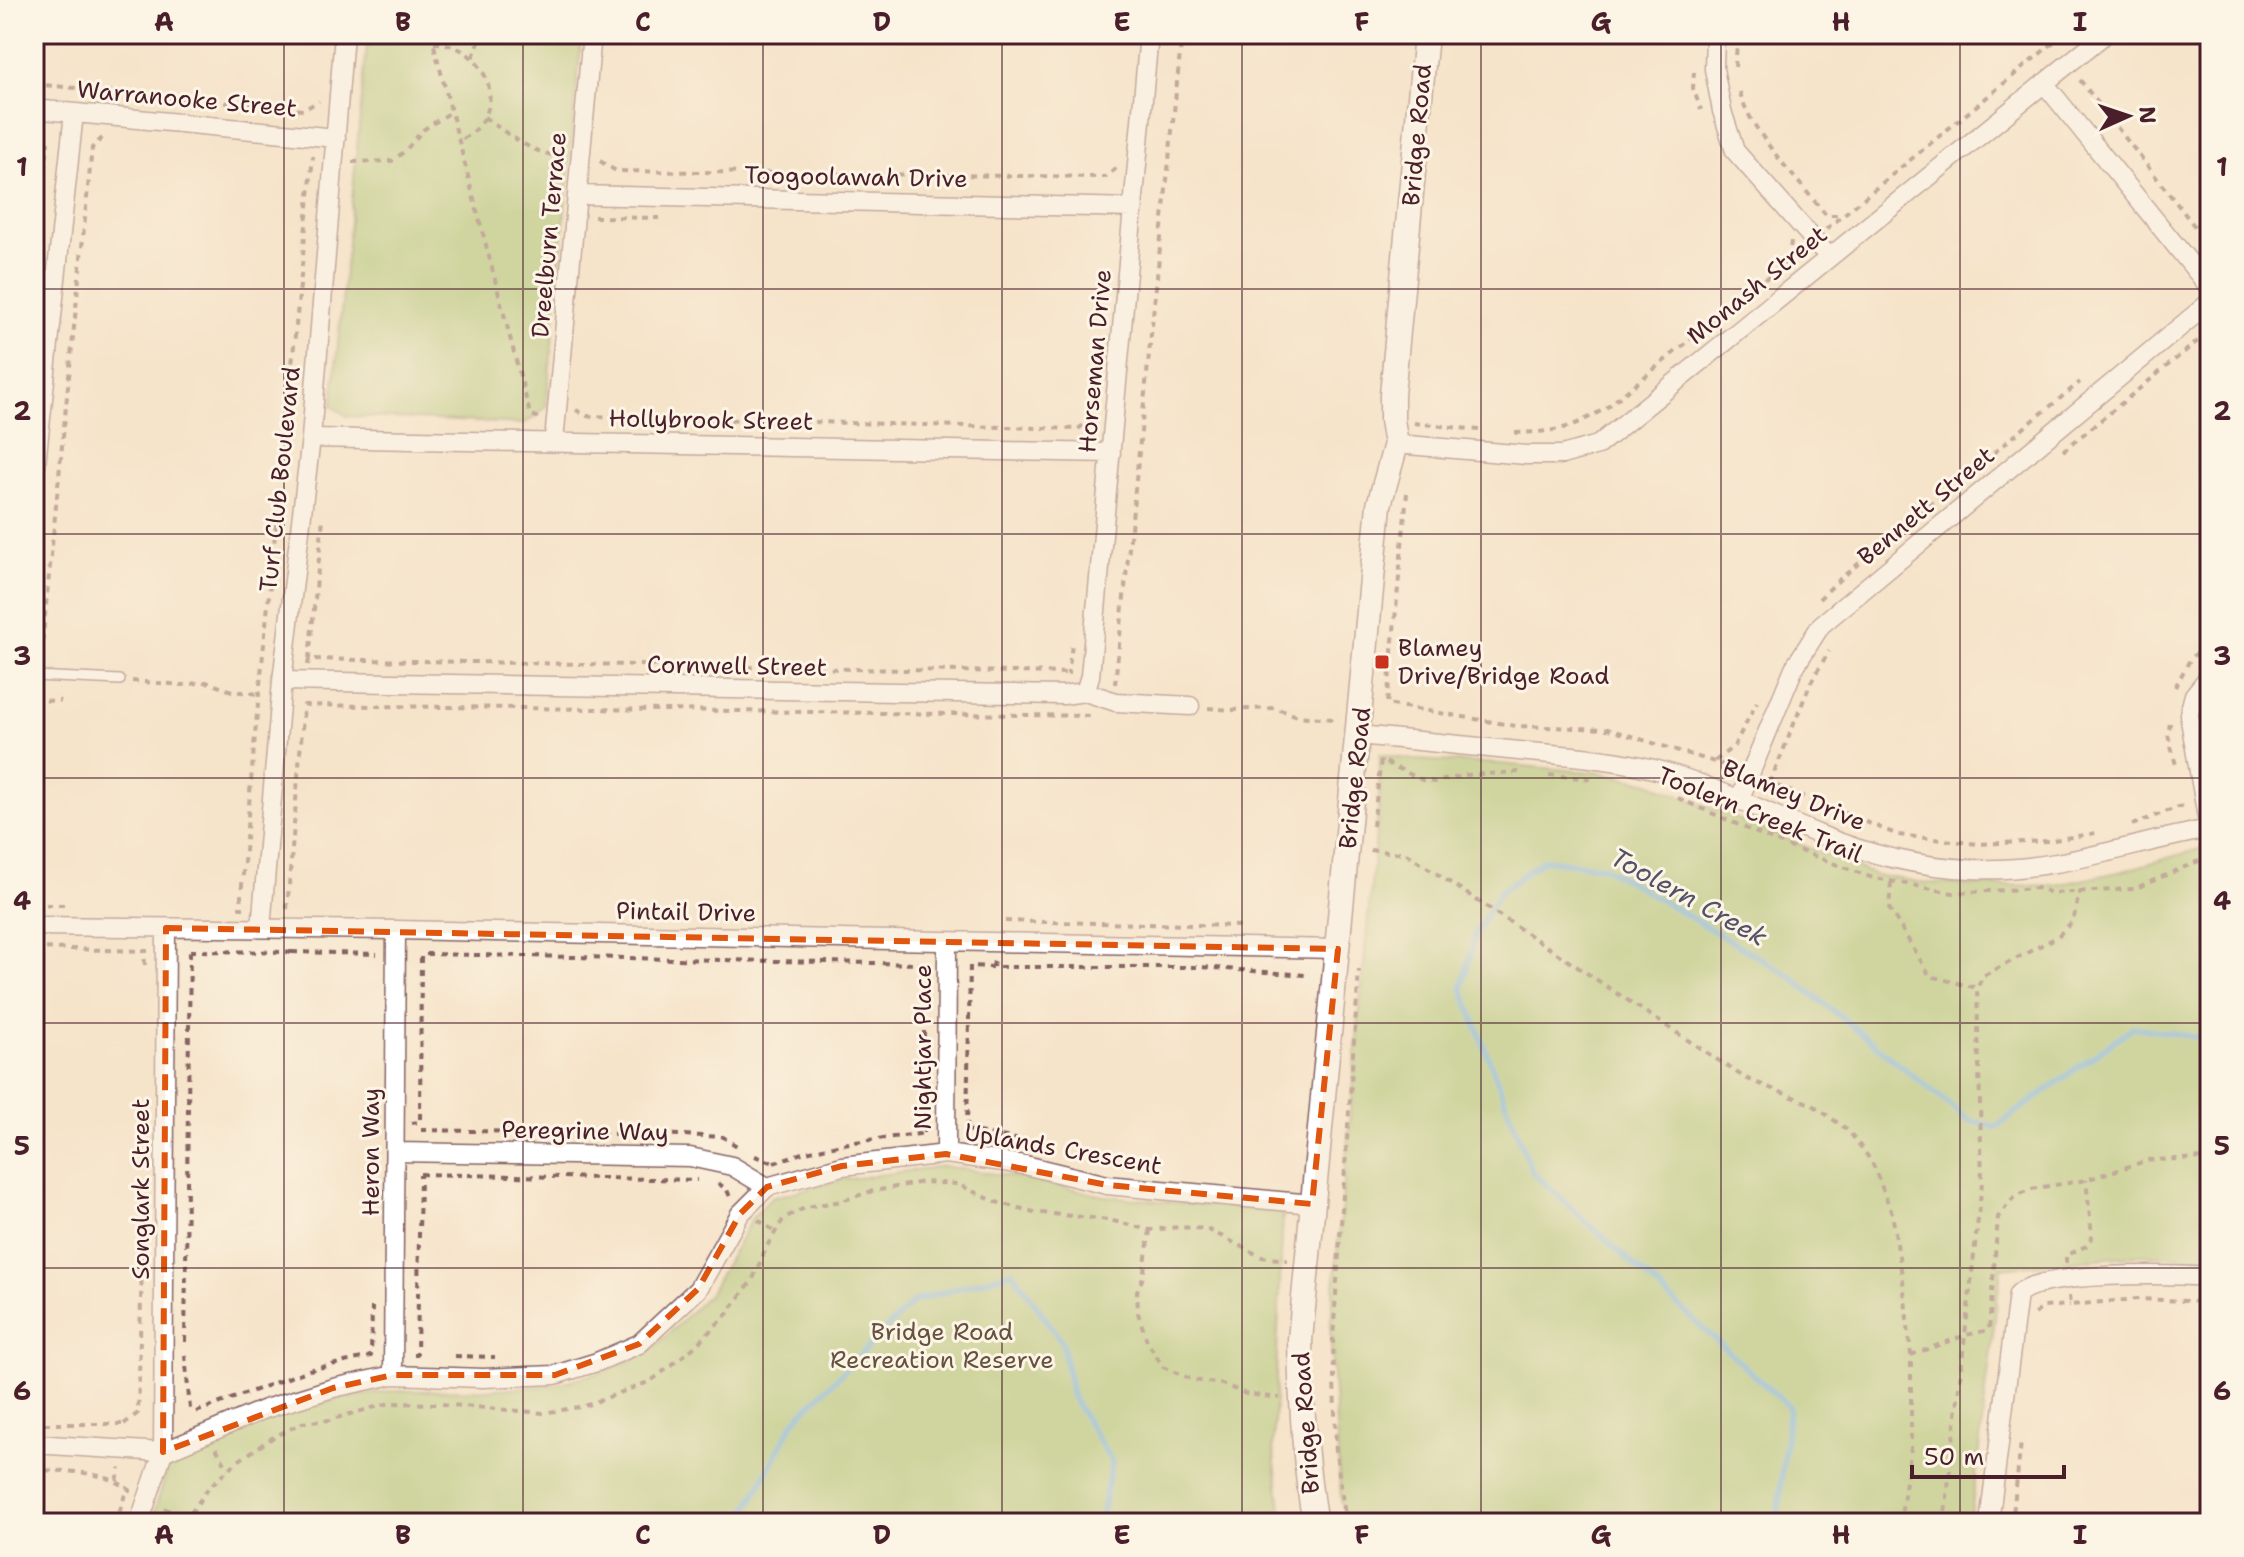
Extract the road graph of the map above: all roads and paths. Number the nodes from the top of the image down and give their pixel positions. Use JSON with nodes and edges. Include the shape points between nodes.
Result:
{"nodes":[{"id":1,"x":344,"y":34,"type":"edge"},
{"id":2,"x":431,"y":34,"type":"edge"},
{"id":3,"x":482,"y":34,"type":"edge"},
{"id":4,"x":592,"y":34,"type":"edge"},
{"id":5,"x":1149,"y":34,"type":"edge"},
{"id":6,"x":1182,"y":34,"type":"edge"},
{"id":7,"x":1426,"y":34,"type":"edge"},
{"id":8,"x":1715,"y":34,"type":"edge"},
{"id":9,"x":1738,"y":34,"type":"edge"},
{"id":10,"x":2064,"y":34,"type":"edge"},
{"id":11,"x":2105,"y":34,"type":"edge"},
{"id":12,"x":434,"y":43,"type":"junction"},
{"id":13,"x":473,"y":57,"type":"junction"},
{"id":14,"x":1735,"y":71,"type":"dead end"},
{"id":15,"x":2078,"y":78,"type":"dead end"},
{"id":16,"x":1738,"y":83,"type":"dead end"},
{"id":17,"x":2044,"y":83,"type":"junction"},
{"id":18,"x":34,"y":84,"type":"edge"},
{"id":19,"x":319,"y":101,"type":"dead end"},
{"id":20,"x":34,"y":109,"type":"edge"},
{"id":21,"x":451,"y":112,"type":"junction"},
{"id":22,"x":74,"y":113,"type":"junction"},
{"id":23,"x":484,"y":117,"type":"junction"},
{"id":24,"x":39,"y":129,"type":"dead end"},
{"id":25,"x":105,"y":135,"type":"dead end"},
{"id":26,"x":336,"y":138,"type":"junction"},
{"id":27,"x":459,"y":141,"type":"junction"},
{"id":28,"x":580,"y":159,"type":"junction"},
{"id":29,"x":312,"y":160,"type":"dead end"},
{"id":30,"x":600,"y":161,"type":"junction"},
{"id":31,"x":334,"y":162,"type":"junction"},
{"id":32,"x":577,"y":195,"type":"junction"},
{"id":33,"x":597,"y":196,"type":"junction"},
{"id":34,"x":1114,"y":207,"type":"junction"},
{"id":35,"x":1134,"y":208,"type":"junction"},
{"id":36,"x":1843,"y":215,"type":"junction"},
{"id":37,"x":594,"y":217,"type":"dead end"},
{"id":38,"x":1814,"y":239,"type":"junction"},
{"id":39,"x":2210,"y":246,"type":"edge"},
{"id":40,"x":1829,"y":257,"type":"junction"},
{"id":41,"x":34,"y":277,"type":"edge"},
{"id":42,"x":2210,"y":288,"type":"edge"},
{"id":43,"x":2210,"y":302,"type":"edge"},
{"id":44,"x":2210,"y":331,"type":"edge"},
{"id":45,"x":574,"y":409,"type":"dead end"},
{"id":46,"x":580,"y":412,"type":"junction"},
{"id":47,"x":1097,"y":415,"type":"dead end"},
{"id":48,"x":1414,"y":423,"type":"dead end"},
{"id":49,"x":1486,"y":431,"type":"dead end"},
{"id":50,"x":555,"y":433,"type":"junction"},
{"id":51,"x":1515,"y":433,"type":"dead end"},
{"id":52,"x":311,"y":438,"type":"junction"},
{"id":53,"x":1396,"y":444,"type":"junction"},
{"id":54,"x":1111,"y":453,"type":"junction"},
{"id":55,"x":2062,"y":453,"type":"dead end"},
{"id":56,"x":34,"y":482,"type":"edge"},
{"id":57,"x":1407,"y":493,"type":"dead end"},
{"id":58,"x":323,"y":518,"type":"dead end"},
{"id":59,"x":1832,"y":646,"type":"dead end"},
{"id":60,"x":34,"y":654,"type":"edge"},
{"id":61,"x":42,"y":654,"type":"junction"},
{"id":62,"x":309,"y":659,"type":"junction"},
{"id":63,"x":1068,"y":673,"type":"dead end"},
{"id":64,"x":2210,"y":675,"type":"edge"},
{"id":65,"x":35,"y":676,"type":"edge"},
{"id":66,"x":120,"y":680,"type":"joint"},
{"id":67,"x":282,"y":681,"type":"junction"},
{"id":68,"x":306,"y":682,"type":"junction"},
{"id":69,"x":1085,"y":692,"type":"junction"},
{"id":70,"x":259,"y":694,"type":"dead end"},
{"id":71,"x":34,"y":700,"type":"edge"},
{"id":72,"x":1109,"y":700,"type":"junction"},
{"id":73,"x":61,"y":701,"type":"dead end"},
{"id":74,"x":304,"y":705,"type":"junction"},
{"id":75,"x":1190,"y":706,"type":"joint"},
{"id":76,"x":1333,"y":719,"type":"dead end"},
{"id":77,"x":1359,"y":735,"type":"junction"},
{"id":78,"x":1532,"y":773,"type":"dead end"},
{"id":79,"x":1544,"y":775,"type":"dead end"},
{"id":80,"x":1749,"y":775,"type":"junction"},
{"id":81,"x":1600,"y":780,"type":"dead end"},
{"id":82,"x":1770,"y":783,"type":"junction"},
{"id":83,"x":1673,"y":796,"type":"dead end"},
{"id":84,"x":1740,"y":798,"type":"junction"},
{"id":85,"x":2204,"y":804,"type":"junction"},
{"id":86,"x":2125,"y":827,"type":"dead end"},
{"id":87,"x":2209,"y":829,"type":"edge"},
{"id":88,"x":2100,"y":833,"type":"dead end"},
{"id":89,"x":1372,"y":835,"type":"dead end"},
{"id":90,"x":1370,"y":850,"type":"dead end"},
{"id":91,"x":2210,"y":856,"type":"edge"},
{"id":92,"x":1891,"y":881,"type":"junction"},
{"id":93,"x":2080,"y":890,"type":"junction"},
{"id":94,"x":287,"y":909,"type":"dead end"},
{"id":95,"x":34,"y":926,"type":"edge"},
{"id":96,"x":166,"y":928,"type":"junction"},
{"id":97,"x":261,"y":928,"type":"junction"},
{"id":98,"x":396,"y":930,"type":"junction"},
{"id":99,"x":947,"y":941,"type":"junction"},
{"id":100,"x":144,"y":951,"type":"dead end"},
{"id":101,"x":1349,"y":953,"type":"junction"},
{"id":102,"x":426,"y":954,"type":"dead end"},
{"id":103,"x":924,"y":964,"type":"dead end"},
{"id":104,"x":993,"y":967,"type":"dead end"},
{"id":105,"x":146,"y":977,"type":"dead end"},
{"id":106,"x":1977,"y":988,"type":"junction"},
{"id":107,"x":967,"y":1130,"type":"junction"},
{"id":108,"x":946,"y":1132,"type":"junction"},
{"id":109,"x":919,"y":1134,"type":"dead end"},
{"id":110,"x":1051,"y":1151,"type":"dead end"},
{"id":111,"x":395,"y":1152,"type":"junction"},
{"id":112,"x":946,"y":1154,"type":"junction"},
{"id":113,"x":2210,"y":1158,"type":"edge"},
{"id":114,"x":420,"y":1174,"type":"dead end"},
{"id":115,"x":2086,"y":1180,"type":"junction"},
{"id":116,"x":705,"y":1181,"type":"dead end"},
{"id":117,"x":716,"y":1182,"type":"dead end"},
{"id":118,"x":767,"y":1187,"type":"junction"},
{"id":119,"x":1312,"y":1204,"type":"junction"},
{"id":120,"x":743,"y":1210,"type":"junction"},
{"id":121,"x":143,"y":1219,"type":"dead end"},
{"id":122,"x":1150,"y":1230,"type":"junction"},
{"id":123,"x":776,"y":1232,"type":"junction"},
{"id":124,"x":1307,"y":1263,"type":"junction"},
{"id":125,"x":2210,"y":1277,"type":"edge"},
{"id":126,"x":2068,"y":1280,"type":"junction"},
{"id":127,"x":373,"y":1294,"type":"dead end"},
{"id":128,"x":2210,"y":1302,"type":"edge"},
{"id":129,"x":2070,"y":1305,"type":"junction"},
{"id":130,"x":2034,"y":1315,"type":"dead end"},
{"id":131,"x":1966,"y":1335,"type":"junction"},
{"id":132,"x":1911,"y":1355,"type":"junction"},
{"id":133,"x":446,"y":1356,"type":"dead end"},
{"id":134,"x":504,"y":1357,"type":"dead end"},
{"id":135,"x":393,"y":1375,"type":"junction"},
{"id":136,"x":1280,"y":1398,"type":"dead end"},
{"id":137,"x":196,"y":1412,"type":"dead end"},
{"id":138,"x":124,"y":1424,"type":"dead end"},
{"id":139,"x":2021,"y":1434,"type":"dead end"},
{"id":140,"x":34,"y":1444,"type":"edge"},
{"id":141,"x":163,"y":1452,"type":"junction"},
{"id":142,"x":34,"y":1470,"type":"edge"},
{"id":143,"x":127,"y":1488,"type":"dead end"},
{"id":144,"x":139,"y":1523,"type":"edge"},
{"id":145,"x":184,"y":1523,"type":"edge"},
{"id":146,"x":1315,"y":1523,"type":"edge"},
{"id":147,"x":1346,"y":1523,"type":"edge"},
{"id":148,"x":1900,"y":1523,"type":"edge"},
{"id":149,"x":1944,"y":1523,"type":"edge"},
{"id":150,"x":1989,"y":1523,"type":"edge"},
{"id":151,"x":2012,"y":1523,"type":"edge"}],
"edges":[{"from":1,"to":26,"type":"street","name":"Turf Club Boulevard"},
{"from":2,"to":12,"type":"path"},
{"from":3,"to":13,"type":"path"},
{"from":4,"to":28,"type":"street","name":"Dreelburn Terrace"},
{"from":5,"to":35,"type":"street","name":"Horseman Drive"},
{"from":6,"to":72,"type":"path","via":[[1115,686]]},
{"from":7,"to":53,"type":"street","name":"Bridge Road","via":[[1392,395]]},
{"from":8,"to":38,"type":"street","via":[[1714,69],[1735,151]]},
{"from":9,"to":14,"type":"path"},
{"from":10,"to":36,"type":"path"},
{"from":11,"to":17,"type":"street","name":"Monash Street"},
{"from":12,"to":13,"type":"path","via":[[458,47]]},
{"from":12,"to":21,"type":"path"},
{"from":13,"to":23,"type":"path","via":[[490,93]]},
{"from":15,"to":39,"type":"path"},
{"from":16,"to":36,"type":"path","via":[[1743,108],[1826,215]]},
{"from":17,"to":40,"type":"street","name":"Monash Street"},
{"from":17,"to":42,"type":"street"},
{"from":18,"to":19,"type":"path","via":[[303,110]]},
{"from":20,"to":22,"type":"street","name":"Warranooke Street"},
{"from":21,"to":27,"type":"path"},
{"from":21,"to":31,"type":"path","via":[[423,130],[392,161]]},
{"from":22,"to":26,"type":"street","name":"Warranooke Street"},
{"from":22,"to":56,"type":"street"},
{"from":23,"to":27,"type":"path"},
{"from":23,"to":28,"type":"path","via":[[542,154]]},
{"from":24,"to":41,"type":"path","via":[[48,144]]},
{"from":25,"to":61,"type":"path","via":[[92,148]]},
{"from":26,"to":31,"type":"street","name":"Turf Club Boulevard"},
{"from":27,"to":50,"type":"path","via":[[530,414]]},
{"from":28,"to":30,"type":"path"},
{"from":28,"to":32,"type":"street","name":"Dreelburn Terrace"},
{"from":29,"to":31,"type":"path"},
{"from":30,"to":33,"type":"path"},
{"from":30,"to":34,"type":"path","via":[[616,171],[758,173],[1105,177],[1118,167]]},
{"from":31,"to":52,"type":"street","name":"Turf Club Boulevard"},
{"from":32,"to":33,"type":"street","name":"Toogoolawah Drive"},
{"from":32,"to":50,"type":"street","name":"Dreelburn Terrace"},
{"from":33,"to":34,"type":"street","name":"Toogoolawah Drive"},
{"from":33,"to":37,"type":"path"},
{"from":34,"to":35,"type":"street","name":"Toogoolawah Drive"},
{"from":35,"to":54,"type":"street","name":"Horseman Drive"},
{"from":36,"to":38,"type":"path"},
{"from":38,"to":40,"type":"street"},
{"from":38,"to":51,"type":"path","via":[[1606,408],[1576,426]]},
{"from":40,"to":53,"type":"street","name":"Monash Street","via":[[1598,445],[1562,455],[1526,455]]},
{"from":43,"to":80,"type":"street","name":"Bennett Street","via":[[1821,625],[1794,668]]},
{"from":44,"to":55,"type":"path"},
{"from":45,"to":46,"type":"path"},
{"from":46,"to":47,"type":"path","via":[[1078,429]]},
{"from":46,"to":50,"type":"path"},
{"from":48,"to":49,"type":"path"},
{"from":50,"to":52,"type":"street","name":"Hollybrook Street"},
{"from":50,"to":54,"type":"street","name":"Hollybrook Street"},
{"from":52,"to":67,"type":"street","name":"Turf Club Boulevard"},
{"from":53,"to":77,"type":"street","name":"Bridge Road","via":[[1379,505]]},
{"from":54,"to":69,"type":"street","name":"Horseman Drive"},
{"from":57,"to":80,"type":"path","via":[[1387,704],[1516,726],[1608,729]]},
{"from":58,"to":62,"type":"path"},
{"from":59,"to":82,"type":"path","via":[[1811,682]]},
{"from":60,"to":61,"type":"path"},
{"from":61,"to":65,"type":"path"},
{"from":62,"to":63,"type":"path"},
{"from":62,"to":68,"type":"path"},
{"from":64,"to":85,"type":"street","via":[[2194,695],[2189,714]]},
{"from":65,"to":66,"type":"lane"},
{"from":66,"to":70,"type":"path","via":[[206,682]]},
{"from":67,"to":68,"type":"street","name":"Cornwell Street"},
{"from":67,"to":97,"type":"street","name":"Turf Club Boulevard"},
{"from":68,"to":69,"type":"street","name":"Cornwell Street"},
{"from":68,"to":74,"type":"path"},
{"from":69,"to":72,"type":"street","name":"Cornwell Street"},
{"from":71,"to":73,"type":"path"},
{"from":72,"to":74,"type":"path","via":[[1096,716],[1078,718]]},
{"from":72,"to":75,"type":"street","name":"Cornwell Street"},
{"from":74,"to":94,"type":"path"},
{"from":75,"to":76,"type":"path","via":[[1274,708]]},
{"from":77,"to":84,"type":"street","name":"Blamey Drive","via":[[1611,760]]},
{"from":77,"to":101,"type":"street","name":"Bridge Road"},
{"from":78,"to":89,"type":"path","via":[[1434,782],[1381,760]]},
{"from":79,"to":81,"type":"path"},
{"from":80,"to":82,"type":"path"},
{"from":80,"to":84,"type":"street","name":"Bennett Street"},
{"from":82,"to":88,"type":"path","via":[[1898,835],[1979,844]]},
{"from":83,"to":92,"type":"path","name":"Toolern Creek Trail","via":[[1829,864]]},
{"from":84,"to":87,"type":"street","name":"Blamey Drive","via":[[1820,835],[1876,853],[1973,869],[2084,860]]},
{"from":85,"to":86,"type":"path","via":[[2178,807]]},
{"from":85,"to":87,"type":"street"},
{"from":90,"to":132,"type":"path","via":[[1407,854],[1745,1078],[1813,1105],[1848,1130],[1872,1162],[1892,1213]]},
{"from":91,"to":93,"type":"path","name":"Toolern Creek Trail","via":[[2134,889]]},
{"from":92,"to":93,"type":"path","name":"Toolern Creek Trail","via":[[1953,893]]},
{"from":92,"to":106,"type":"path","via":[[1889,908],[1930,976]]},
{"from":93,"to":106,"type":"path","via":[[2073,921],[2057,937],[1983,976]]},
{"from":95,"to":96,"type":"street","name":"Pintail Drive"},
{"from":96,"to":97,"type":"street","name":"Pintail Drive"},
{"from":96,"to":141,"type":"street","name":"Songlark Street"},
{"from":97,"to":98,"type":"street","name":"Pintail Drive"},
{"from":98,"to":99,"type":"street","name":"Pintail Drive"},
{"from":98,"to":111,"type":"street","name":"Heron Way"},
{"from":99,"to":101,"type":"street","name":"Pintail Drive"},
{"from":99,"to":108,"type":"street","name":"Nightjar Place"},
{"from":100,"to":105,"type":"path"},
{"from":101,"to":119,"type":"street","name":"Bridge Road"},
{"from":101,"to":147,"type":"path","via":[[1333,1337],[1336,1453]]},
{"from":102,"to":103,"type":"path"},
{"from":104,"to":107,"type":"path","via":[[970,966]]},
{"from":106,"to":131,"type":"path","via":[[1982,1183]]},
{"from":107,"to":108,"type":"path"},
{"from":107,"to":110,"type":"path"},
{"from":108,"to":109,"type":"path"},
{"from":108,"to":112,"type":"street","name":"Nightjar Place"},
{"from":111,"to":118,"type":"street","name":"Peregrine Way","via":[[690,1157],[732,1166]]},
{"from":111,"to":135,"type":"street","name":"Heron Way"},
{"from":112,"to":118,"type":"street","name":"Uplands Crescent","via":[[842,1166]]},
{"from":112,"to":119,"type":"street","name":"Uplands Crescent","via":[[1025,1165],[1107,1185]]},
{"from":113,"to":115,"type":"path","via":[[2149,1160]]},
{"from":114,"to":116,"type":"path"},
{"from":115,"to":126,"type":"path","via":[[2092,1237],[2066,1256]]},
{"from":115,"to":131,"type":"path","via":[[2031,1189],[2014,1197],[1998,1217],[1989,1330]]},
{"from":117,"to":120,"type":"path"},
{"from":118,"to":120,"type":"street","name":"Uplands Crescent"},
{"from":119,"to":124,"type":"street","name":"Bridge Road"},
{"from":120,"to":123,"type":"path"},
{"from":120,"to":135,"type":"street","name":"Uplands Crescent","via":[[698,1289],[639,1344],[555,1375]]},
{"from":121,"to":138,"type":"path","via":[[138,1413]]},
{"from":122,"to":123,"type":"path","via":[[1034,1212],[957,1184],[923,1182],[807,1207],[784,1218]]},
{"from":122,"to":124,"type":"path","via":[[1207,1229],[1262,1257]]},
{"from":122,"to":136,"type":"path","via":[[1137,1291],[1138,1313],[1163,1367],[1193,1380]]},
{"from":123,"to":145,"type":"path","via":[[753,1279],[728,1313],[651,1381],[585,1406],[543,1413],[390,1403],[302,1423],[238,1461],[209,1487]]},
{"from":124,"to":146,"type":"street","name":"Bridge Road","via":[[1301,1409]]},
{"from":125,"to":126,"type":"street"},
{"from":126,"to":129,"type":"path"},
{"from":126,"to":150,"type":"street","via":[[2031,1284],[2016,1300]]},
{"from":127,"to":137,"type":"path","via":[[371,1356],[309,1370]]},
{"from":128,"to":129,"type":"path","via":[[2137,1299]]},
{"from":129,"to":130,"type":"path","via":[[2043,1307]]},
{"from":131,"to":132,"type":"path"},
{"from":131,"to":149,"type":"path"},
{"from":132,"to":148,"type":"path","via":[[1911,1447]]},
{"from":133,"to":134,"type":"path"},
{"from":135,"to":141,"type":"street","name":"Uplands Crescent","via":[[265,1409]]},
{"from":139,"to":151,"type":"path"},
{"from":140,"to":141,"type":"street"},
{"from":141,"to":144,"type":"street"},
{"from":142,"to":143,"type":"path","via":[[73,1471]]}]}
